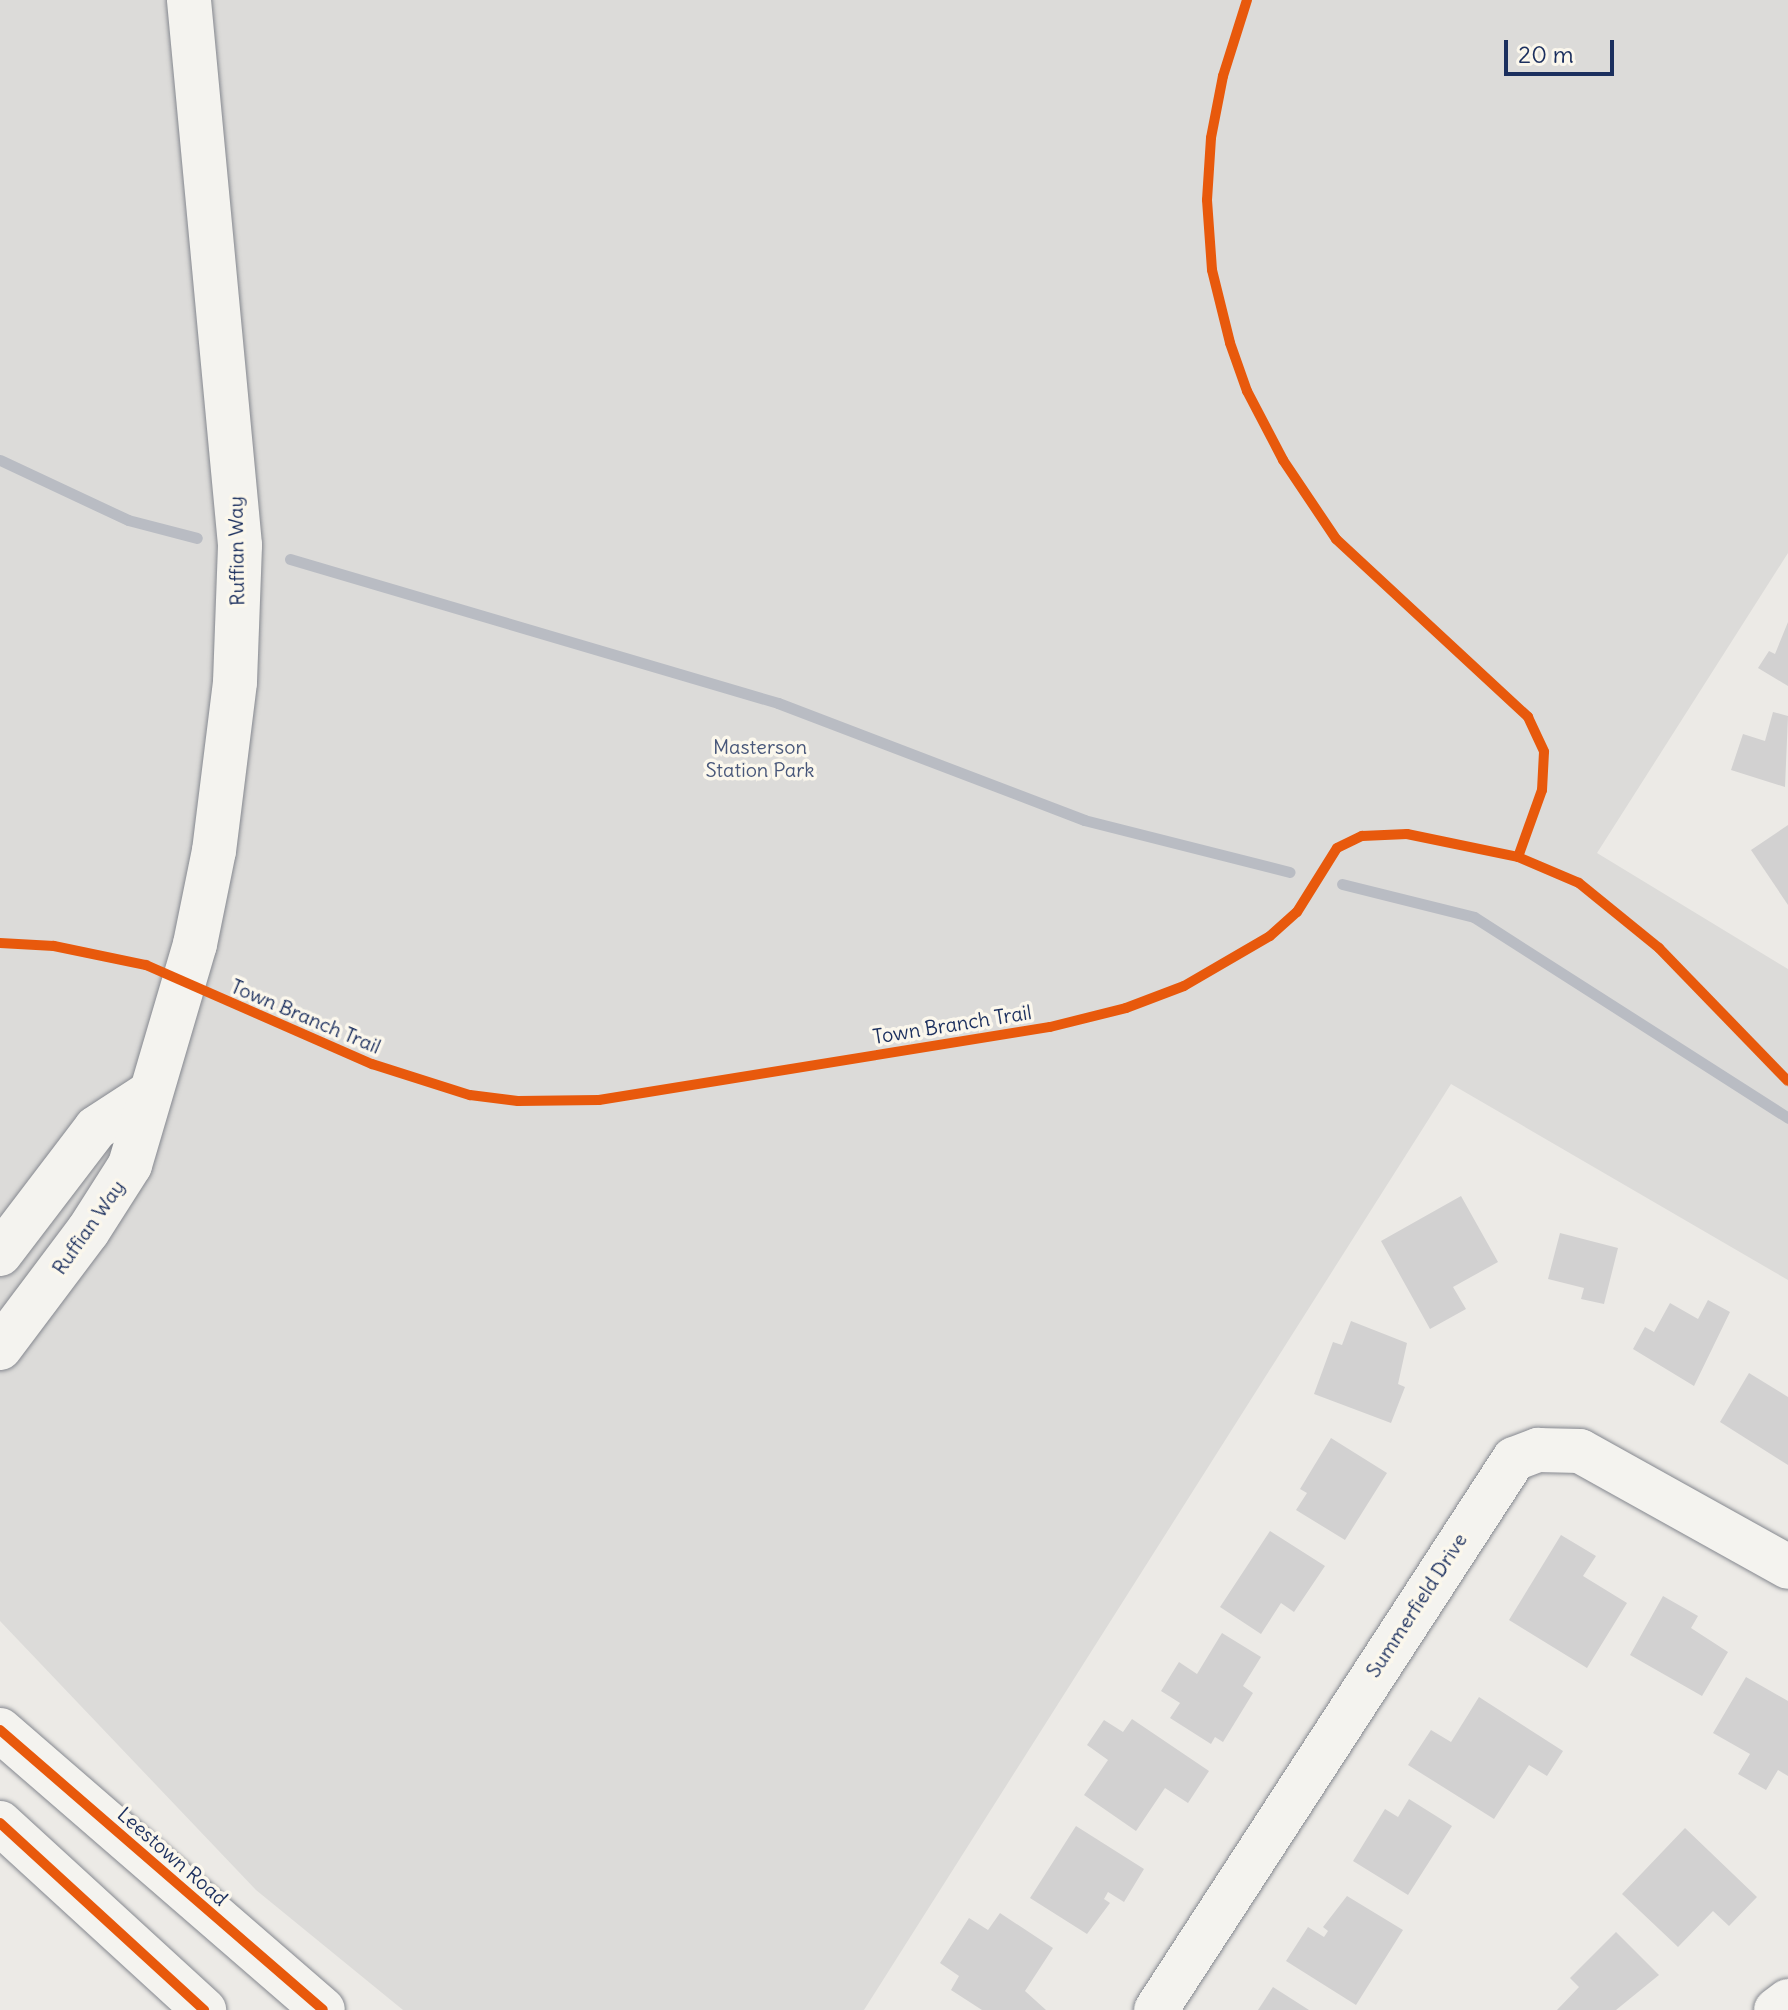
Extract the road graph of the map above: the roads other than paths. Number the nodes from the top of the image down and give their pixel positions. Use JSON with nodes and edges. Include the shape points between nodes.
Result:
{"nodes":[{"id":1,"x":189,"y":0,"type":"edge"},
{"id":2,"x":148,"y":1094,"type":"junction"},
{"id":3,"x":0,"y":1254,"type":"edge"},
{"id":4,"x":0,"y":1348,"type":"edge"},
{"id":5,"x":1788,"y":1567,"type":"edge"},
{"id":6,"x":0,"y":1730,"type":"edge"},
{"id":7,"x":0,"y":1823,"type":"edge"},
{"id":8,"x":1788,"y":2001,"type":"edge"},
{"id":9,"x":204,"y":2010,"type":"edge"},
{"id":10,"x":323,"y":2010,"type":"edge"},
{"id":11,"x":1156,"y":2010,"type":"edge"},
{"id":12,"x":1776,"y":2010,"type":"edge"}],
"edges":[{"from":1,"to":2,"type":"street","name":"Ruffian Way","via":[[240,545],[235,682],[214,851],[170,1039]]},
{"from":2,"to":3,"type":"street","via":[[96,1128]]},
{"from":2,"to":4,"type":"street","name":"Ruffian Way","via":[[130,1165]]},
{"from":5,"to":11,"type":"street","name":"Summerfield Drive","via":[[1580,1451],[1538,1450],[1514,1459]]},
{"from":6,"to":10,"type":"street","name":"Leestown Road"},
{"from":7,"to":9,"type":"street"},
{"from":8,"to":12,"type":"street"}]}
